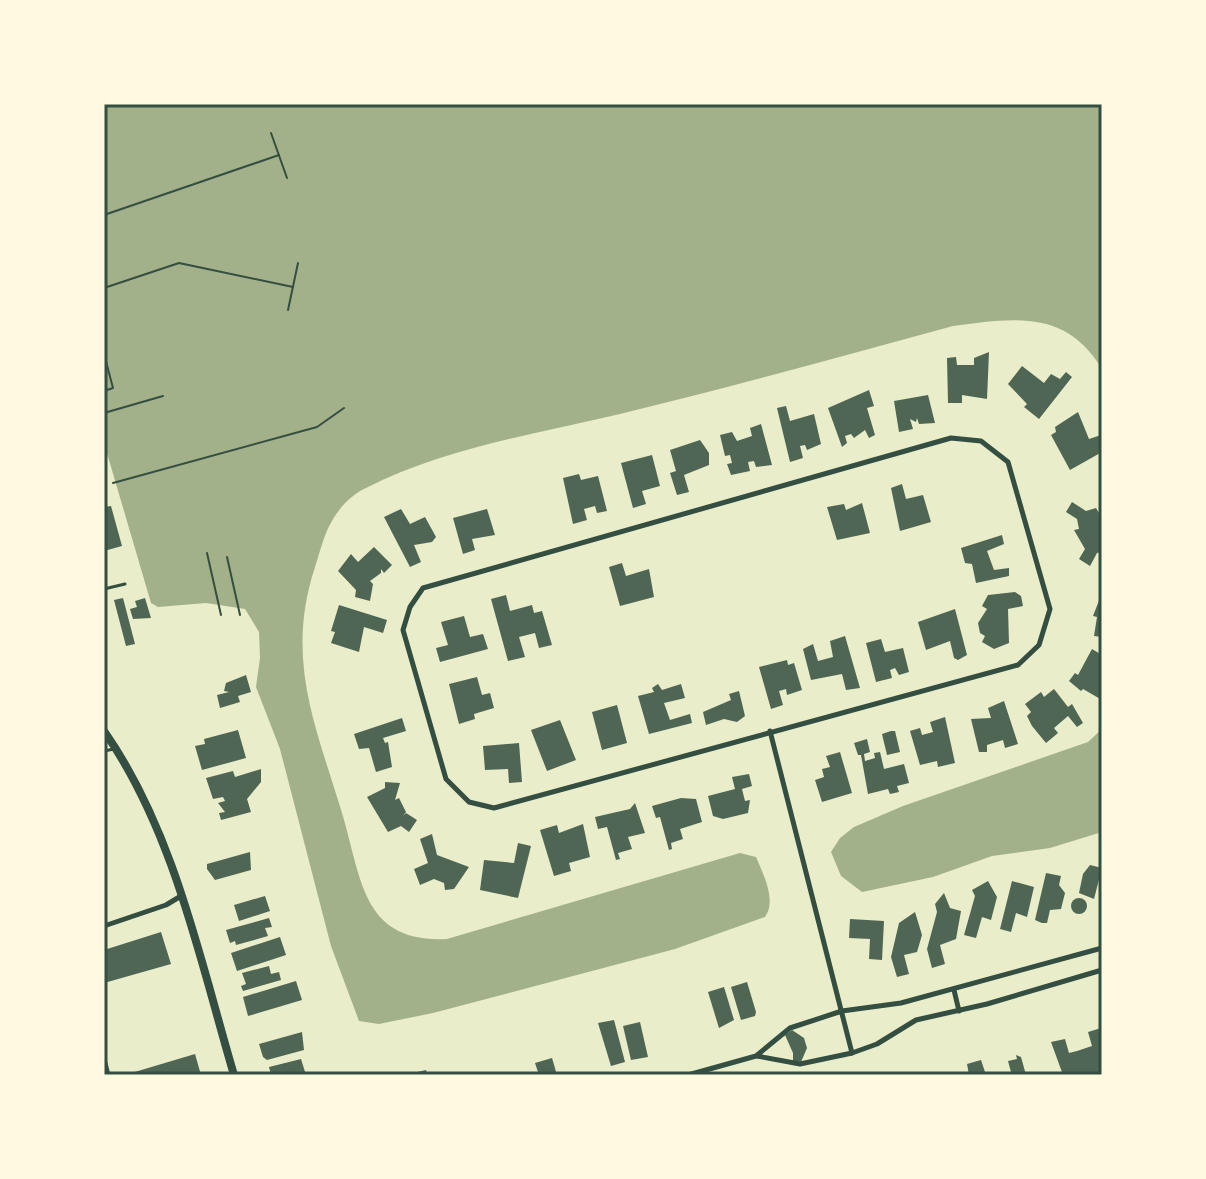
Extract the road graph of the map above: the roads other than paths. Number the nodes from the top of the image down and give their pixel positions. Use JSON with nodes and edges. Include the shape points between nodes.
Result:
{"nodes":[{"id":1,"x":125,"y":584,"type":"dead end"},
{"id":2,"x":104,"y":589,"type":"edge"},
{"id":3,"x":104,"y":731,"type":"edge"},
{"id":4,"x":770,"y":731,"type":"junction"},
{"id":5,"x":114,"y":749,"type":"junction"},
{"id":6,"x":104,"y":751,"type":"edge"},
{"id":7,"x":181,"y":896,"type":"junction"},
{"id":8,"x":104,"y":926,"type":"edge"},
{"id":9,"x":1102,"y":948,"type":"edge"},
{"id":10,"x":1102,"y":970,"type":"edge"},
{"id":11,"x":954,"y":990,"type":"junction"},
{"id":12,"x":842,"y":1011,"type":"junction"},
{"id":13,"x":959,"y":1011,"type":"junction"},
{"id":14,"x":852,"y":1053,"type":"junction"},
{"id":15,"x":756,"y":1056,"type":"junction"},
{"id":16,"x":104,"y":1059,"type":"edge"},
{"id":17,"x":108,"y":1075,"type":"edge"},
{"id":18,"x":234,"y":1075,"type":"edge"},
{"id":19,"x":688,"y":1075,"type":"edge"}],
"edges":[{"from":1,"to":2,"type":"lane"},
{"from":3,"to":5,"type":"main road"},
{"from":4,"to":4,"type":"street","via":[[1018,665],[1039,645],[1050,609],[1008,462],[981,441],[951,438],[423,588],[410,607],[403,630],[446,779],[469,802],[494,808]]},
{"from":4,"to":12,"type":"street"},
{"from":5,"to":6,"type":"lane"},
{"from":5,"to":7,"type":"main road","via":[[145,806]]},
{"from":7,"to":8,"type":"street"},
{"from":7,"to":18,"type":"main road"},
{"from":9,"to":11,"type":"street"},
{"from":10,"to":13,"type":"street"},
{"from":11,"to":12,"type":"street"},
{"from":11,"to":13,"type":"street"},
{"from":12,"to":14,"type":"street"},
{"from":12,"to":15,"type":"street","via":[[790,1028]]},
{"from":13,"to":14,"type":"street","via":[[916,1020]]},
{"from":14,"to":15,"type":"street","via":[[800,1064]]},
{"from":15,"to":19,"type":"street"},
{"from":16,"to":17,"type":"street"}]}
